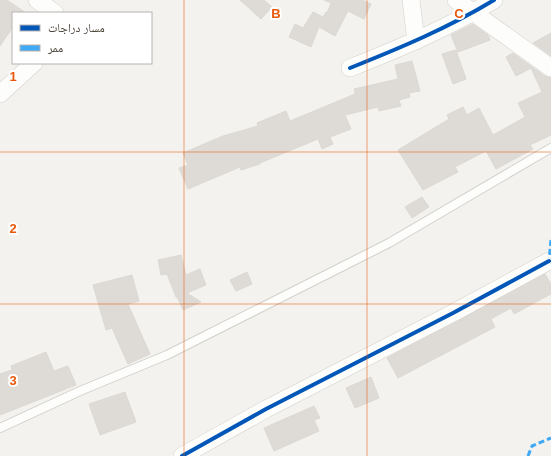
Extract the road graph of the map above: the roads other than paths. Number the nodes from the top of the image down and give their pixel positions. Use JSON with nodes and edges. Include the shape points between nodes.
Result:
{"nodes":[{"id":1,"x":37,"y":0,"type":"edge"},
{"id":2,"x":411,"y":0,"type":"edge"},
{"id":3,"x":456,"y":0,"type":"edge"},
{"id":4,"x":494,"y":0,"type":"edge"},
{"id":5,"x":54,"y":12,"type":"edge"},
{"id":6,"x":473,"y":13,"type":"junction"},
{"id":7,"x":416,"y":41,"type":"junction"},
{"id":8,"x":33,"y":64,"type":"edge"},
{"id":9,"x":350,"y":68,"type":"dead end"},
{"id":10,"x":551,"y":68,"type":"edge"},
{"id":11,"x":0,"y":94,"type":"edge"},
{"id":12,"x":551,"y":148,"type":"edge"},
{"id":13,"x":549,"y":261,"type":"dead end"},
{"id":14,"x":0,"y":428,"type":"edge"},
{"id":15,"x":182,"y":456,"type":"edge"}],
"edges":[{"from":1,"to":5,"type":"street"},
{"from":2,"to":7,"type":"street"},
{"from":3,"to":6,"type":"street"},
{"from":4,"to":6,"type":"street"},
{"from":6,"to":7,"type":"street"},
{"from":6,"to":10,"type":"street"},
{"from":7,"to":9,"type":"street"},
{"from":8,"to":11,"type":"street"},
{"from":12,"to":14,"type":"lane","via":[[389,243],[167,356],[80,391]]},
{"from":13,"to":15,"type":"street","via":[[266,409]]}]}
